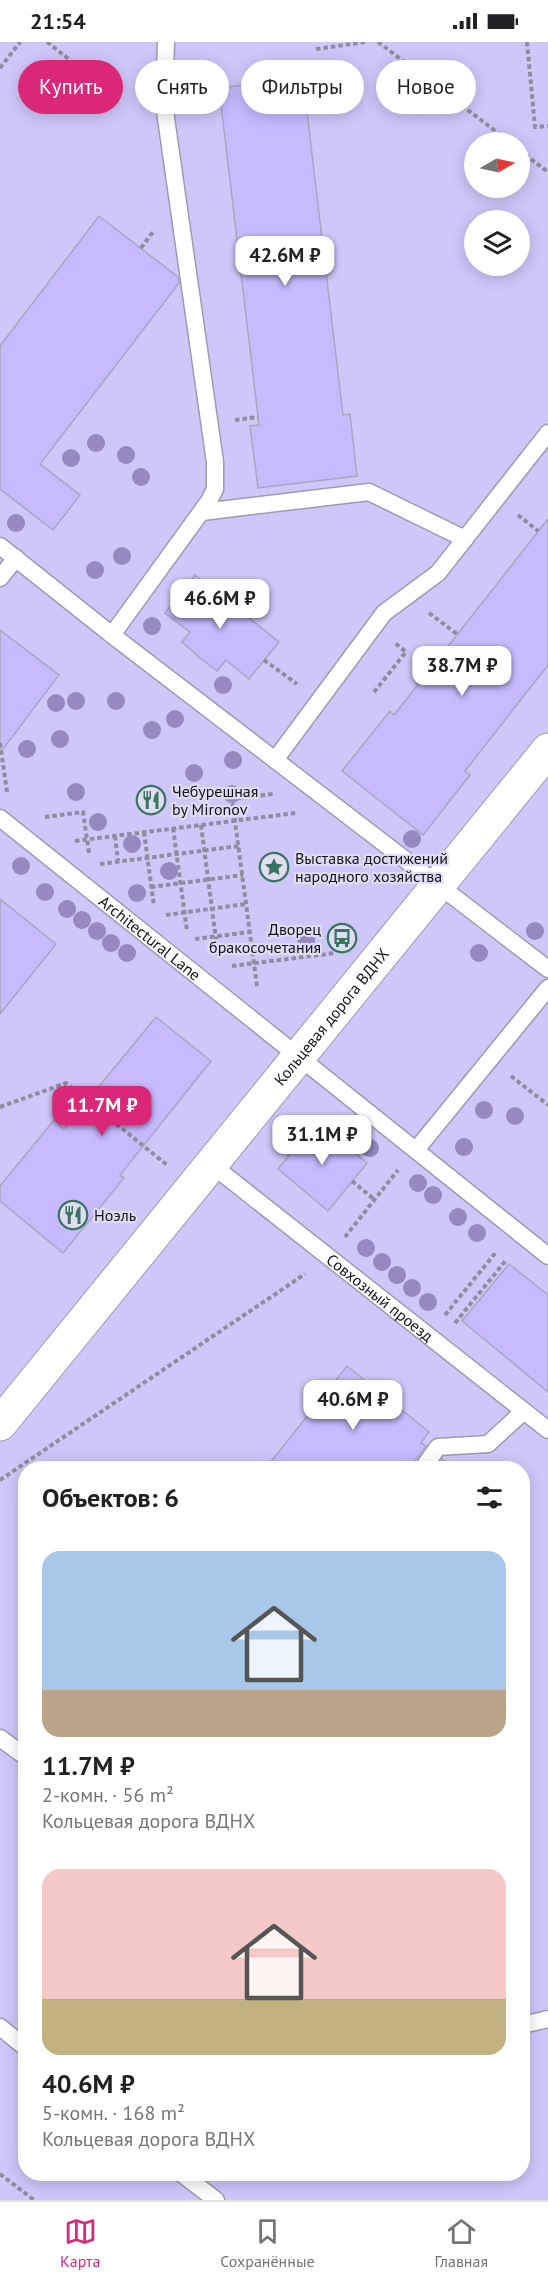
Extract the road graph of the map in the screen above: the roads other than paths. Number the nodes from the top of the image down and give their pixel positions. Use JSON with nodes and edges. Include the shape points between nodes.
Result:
{"nodes":[{"id":1,"x":166,"y":42,"type":"edge"},
{"id":2,"x":548,"y":433,"type":"edge"},
{"id":3,"x":202,"y":512,"type":"junction"},
{"id":4,"x":465,"y":539,"type":"junction"},
{"id":5,"x":0,"y":546,"type":"edge"},
{"id":6,"x":16,"y":558,"type":"junction"},
{"id":7,"x":0,"y":578,"type":"edge"},
{"id":8,"x":112,"y":635,"type":"junction"},
{"id":9,"x":548,"y":750,"type":"edge"},
{"id":10,"x":275,"y":760,"type":"junction"},
{"id":11,"x":0,"y":818,"type":"edge"},
{"id":12,"x":438,"y":884,"type":"junction"},
{"id":13,"x":548,"y":969,"type":"edge"},
{"id":14,"x":548,"y":988,"type":"edge"},
{"id":15,"x":299,"y":1057,"type":"junction"},
{"id":16,"x":415,"y":1150,"type":"junction"},
{"id":17,"x":212,"y":1165,"type":"junction"},
{"id":18,"x":548,"y":1256,"type":"edge"},
{"id":19,"x":4,"y":1411,"type":"edge"},
{"id":20,"x":524,"y":1411,"type":"junction"},
{"id":21,"x":548,"y":1430,"type":"edge"},
{"id":22,"x":428,"y":1461,"type":"edge"},
{"id":23,"x":0,"y":1738,"type":"edge"},
{"id":24,"x":18,"y":1752,"type":"edge"},
{"id":25,"x":548,"y":2019,"type":"edge"},
{"id":26,"x":530,"y":2023,"type":"edge"},
{"id":27,"x":0,"y":2028,"type":"edge"},
{"id":28,"x":18,"y":2042,"type":"edge"},
{"id":29,"x":191,"y":2181,"type":"edge"},
{"id":30,"x":216,"y":2200,"type":"edge"}],
"edges":[{"from":1,"to":3,"type":"lane","via":[[164,104],[215,462],[214,489]]},
{"from":2,"to":4,"type":"lane"},
{"from":3,"to":4,"type":"lane","via":[[369,492]]},
{"from":3,"to":8,"type":"lane"},
{"from":4,"to":10,"type":"lane","via":[[438,573],[384,613]]},
{"from":5,"to":6,"type":"lane"},
{"from":6,"to":7,"type":"lane"},
{"from":6,"to":8,"type":"lane"},
{"from":8,"to":10,"type":"lane"},
{"from":9,"to":12,"type":"street","name":"Кольцевая дорога ВДНХ"},
{"from":10,"to":12,"type":"lane"},
{"from":11,"to":15,"type":"lane","name":"Architectural Lane"},
{"from":12,"to":13,"type":"lane"},
{"from":12,"to":15,"type":"street","name":"Кольцевая дорога ВДНХ"},
{"from":14,"to":16,"type":"lane"},
{"from":15,"to":16,"type":"lane","name":"Architectural Lane"},
{"from":15,"to":17,"type":"street","name":"Кольцевая дорога ВДНХ"},
{"from":16,"to":18,"type":"lane","name":"Architectural Lane"},
{"from":17,"to":19,"type":"street","name":"Кольцевая дорога ВДНХ"},
{"from":17,"to":20,"type":"lane","name":"Совхозный проезд"},
{"from":20,"to":21,"type":"lane","name":"Совхозный проезд"},
{"from":20,"to":22,"type":"lane","via":[[488,1444],[438,1448]]},
{"from":23,"to":24,"type":"lane"},
{"from":25,"to":26,"type":"lane"},
{"from":27,"to":28,"type":"lane"},
{"from":29,"to":30,"type":"lane"}]}
